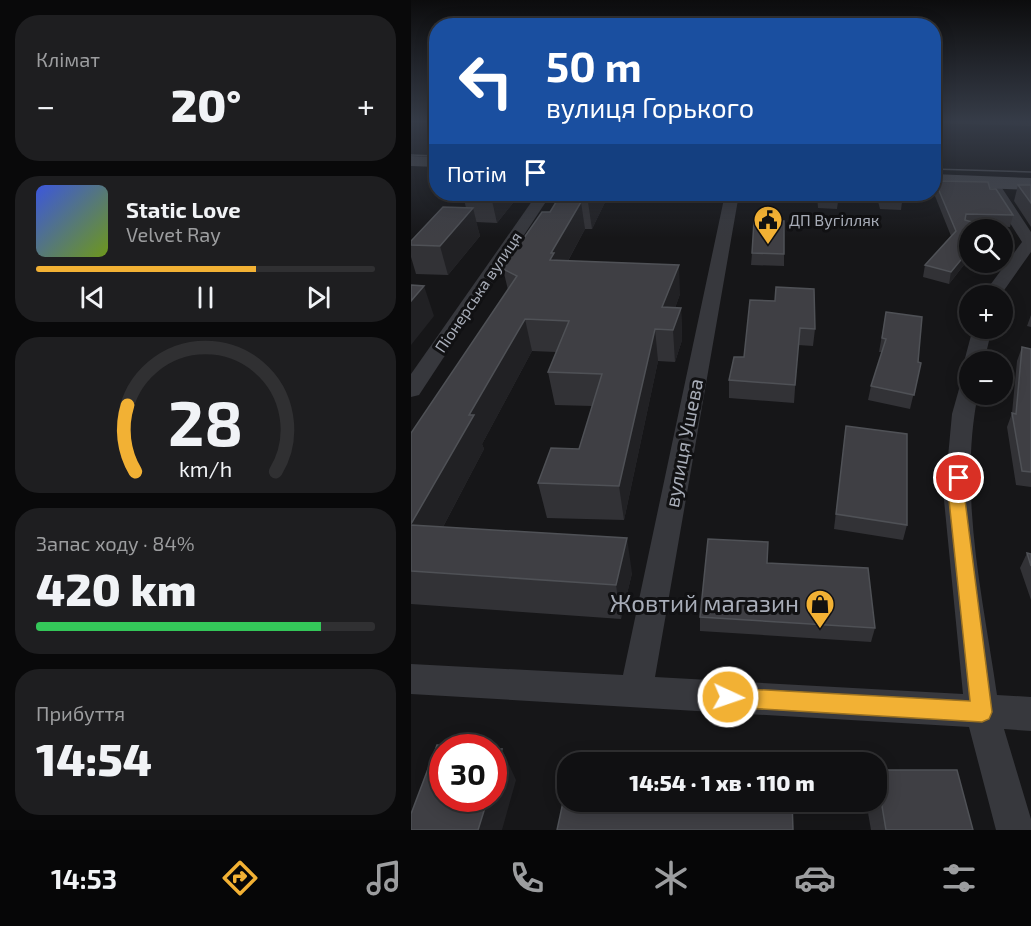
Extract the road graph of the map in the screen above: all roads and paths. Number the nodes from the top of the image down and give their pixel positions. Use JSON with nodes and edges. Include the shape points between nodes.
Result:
{"nodes":[{"id":1,"x":411,"y":161,"type":"edge"},
{"id":2,"x":429,"y":162,"type":"edge"},
{"id":3,"x":941,"y":180,"type":"edge"},
{"id":4,"x":992,"y":182,"type":"junction"},
{"id":5,"x":1031,"y":183,"type":"edge"},
{"id":6,"x":539,"y":201,"type":"edge"},
{"id":7,"x":731,"y":201,"type":"edge"},
{"id":8,"x":999,"y":285,"type":"edge"},
{"id":9,"x":411,"y":390,"type":"edge"},
{"id":10,"x":965,"y":405,"type":"edge"},
{"id":11,"x":413,"y":684,"type":"edge"},
{"id":12,"x":636,"y":692,"type":"junction"},
{"id":13,"x":982,"y":712,"type":"junction"},
{"id":14,"x":1031,"y":714,"type":"edge"},
{"id":15,"x":1015,"y":830,"type":"edge"}],
"edges":[{"from":1,"to":2,"type":"main road"},
{"from":3,"to":4,"type":"main road"},
{"from":4,"to":5,"type":"main road"},
{"from":4,"to":8,"type":"street","via":[[1030,242]]},
{"from":6,"to":9,"type":"street","name":"Піонерська вулиця"},
{"from":7,"to":12,"type":"street","name":"вулиця Ушева"},
{"from":10,"to":13,"type":"street","via":[[957,500]]},
{"from":11,"to":12,"type":"street"},
{"from":12,"to":13,"type":"street"},
{"from":13,"to":14,"type":"street"},
{"from":13,"to":15,"type":"street"}]}
